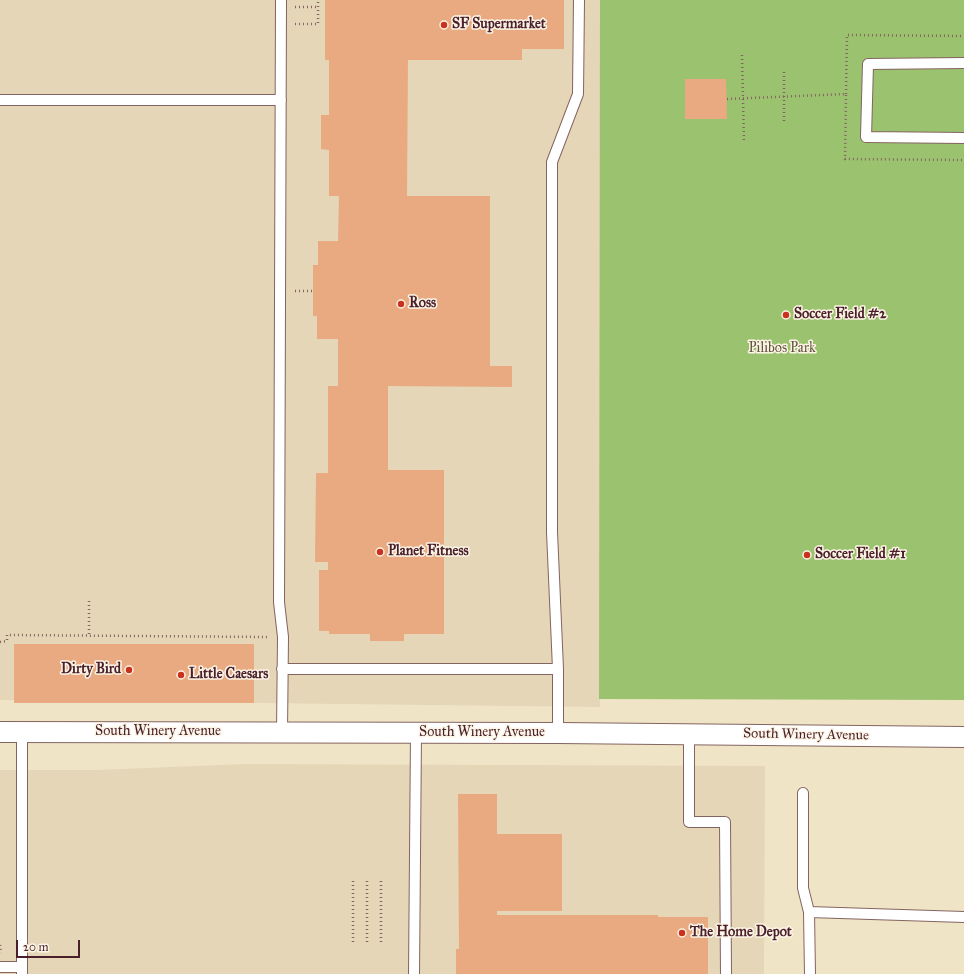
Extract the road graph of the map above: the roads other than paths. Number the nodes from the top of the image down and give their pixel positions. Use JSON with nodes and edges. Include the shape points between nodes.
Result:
{"nodes":[{"id":1,"x":579,"y":0,"type":"edge"},
{"id":2,"x":281,"y":4,"type":"edge"},
{"id":3,"x":964,"y":63,"type":"edge"},
{"id":4,"x":0,"y":100,"type":"edge"},
{"id":5,"x":281,"y":100,"type":"junction"},
{"id":6,"x":964,"y":138,"type":"edge"},
{"id":7,"x":282,"y":669,"type":"junction"},
{"id":8,"x":558,"y":669,"type":"junction"},
{"id":9,"x":0,"y":732,"type":"edge"},
{"id":10,"x":22,"y":732,"type":"junction"},
{"id":11,"x":282,"y":732,"type":"junction"},
{"id":12,"x":416,"y":733,"type":"junction"},
{"id":13,"x":558,"y":733,"type":"junction"},
{"id":14,"x":688,"y":734,"type":"junction"},
{"id":15,"x":964,"y":737,"type":"edge"},
{"id":16,"x":803,"y":793,"type":"dead end"},
{"id":17,"x":809,"y":912,"type":"junction"},
{"id":18,"x":964,"y":917,"type":"edge"},
{"id":19,"x":0,"y":967,"type":"edge"},
{"id":20,"x":22,"y":971,"type":"edge"},
{"id":21,"x":414,"y":974,"type":"edge"},
{"id":22,"x":726,"y":974,"type":"edge"},
{"id":23,"x":810,"y":974,"type":"edge"}],
"edges":[{"from":1,"to":8,"type":"lane","via":[[578,94],[552,162],[552,532]]},
{"from":2,"to":5,"type":"lane"},
{"from":3,"to":6,"type":"lane","via":[[868,64],[866,137]]},
{"from":4,"to":5,"type":"lane"},
{"from":5,"to":7,"type":"lane","via":[[279,602],[283,637]]},
{"from":7,"to":8,"type":"lane"},
{"from":7,"to":11,"type":"lane"},
{"from":8,"to":13,"type":"lane"},
{"from":9,"to":10,"type":"street","name":"South Winery Avenue"},
{"from":10,"to":11,"type":"street","name":"South Winery Avenue"},
{"from":10,"to":20,"type":"lane"},
{"from":11,"to":12,"type":"street","name":"South Winery Avenue"},
{"from":12,"to":13,"type":"street","name":"South Winery Avenue"},
{"from":12,"to":21,"type":"lane"},
{"from":13,"to":14,"type":"street","name":"South Winery Avenue"},
{"from":14,"to":15,"type":"street","name":"South Winery Avenue"},
{"from":14,"to":22,"type":"lane","via":[[689,822],[725,822]]},
{"from":16,"to":17,"type":"lane","via":[[803,888]]},
{"from":17,"to":18,"type":"lane"},
{"from":17,"to":23,"type":"lane"},
{"from":19,"to":20,"type":"lane"}]}
